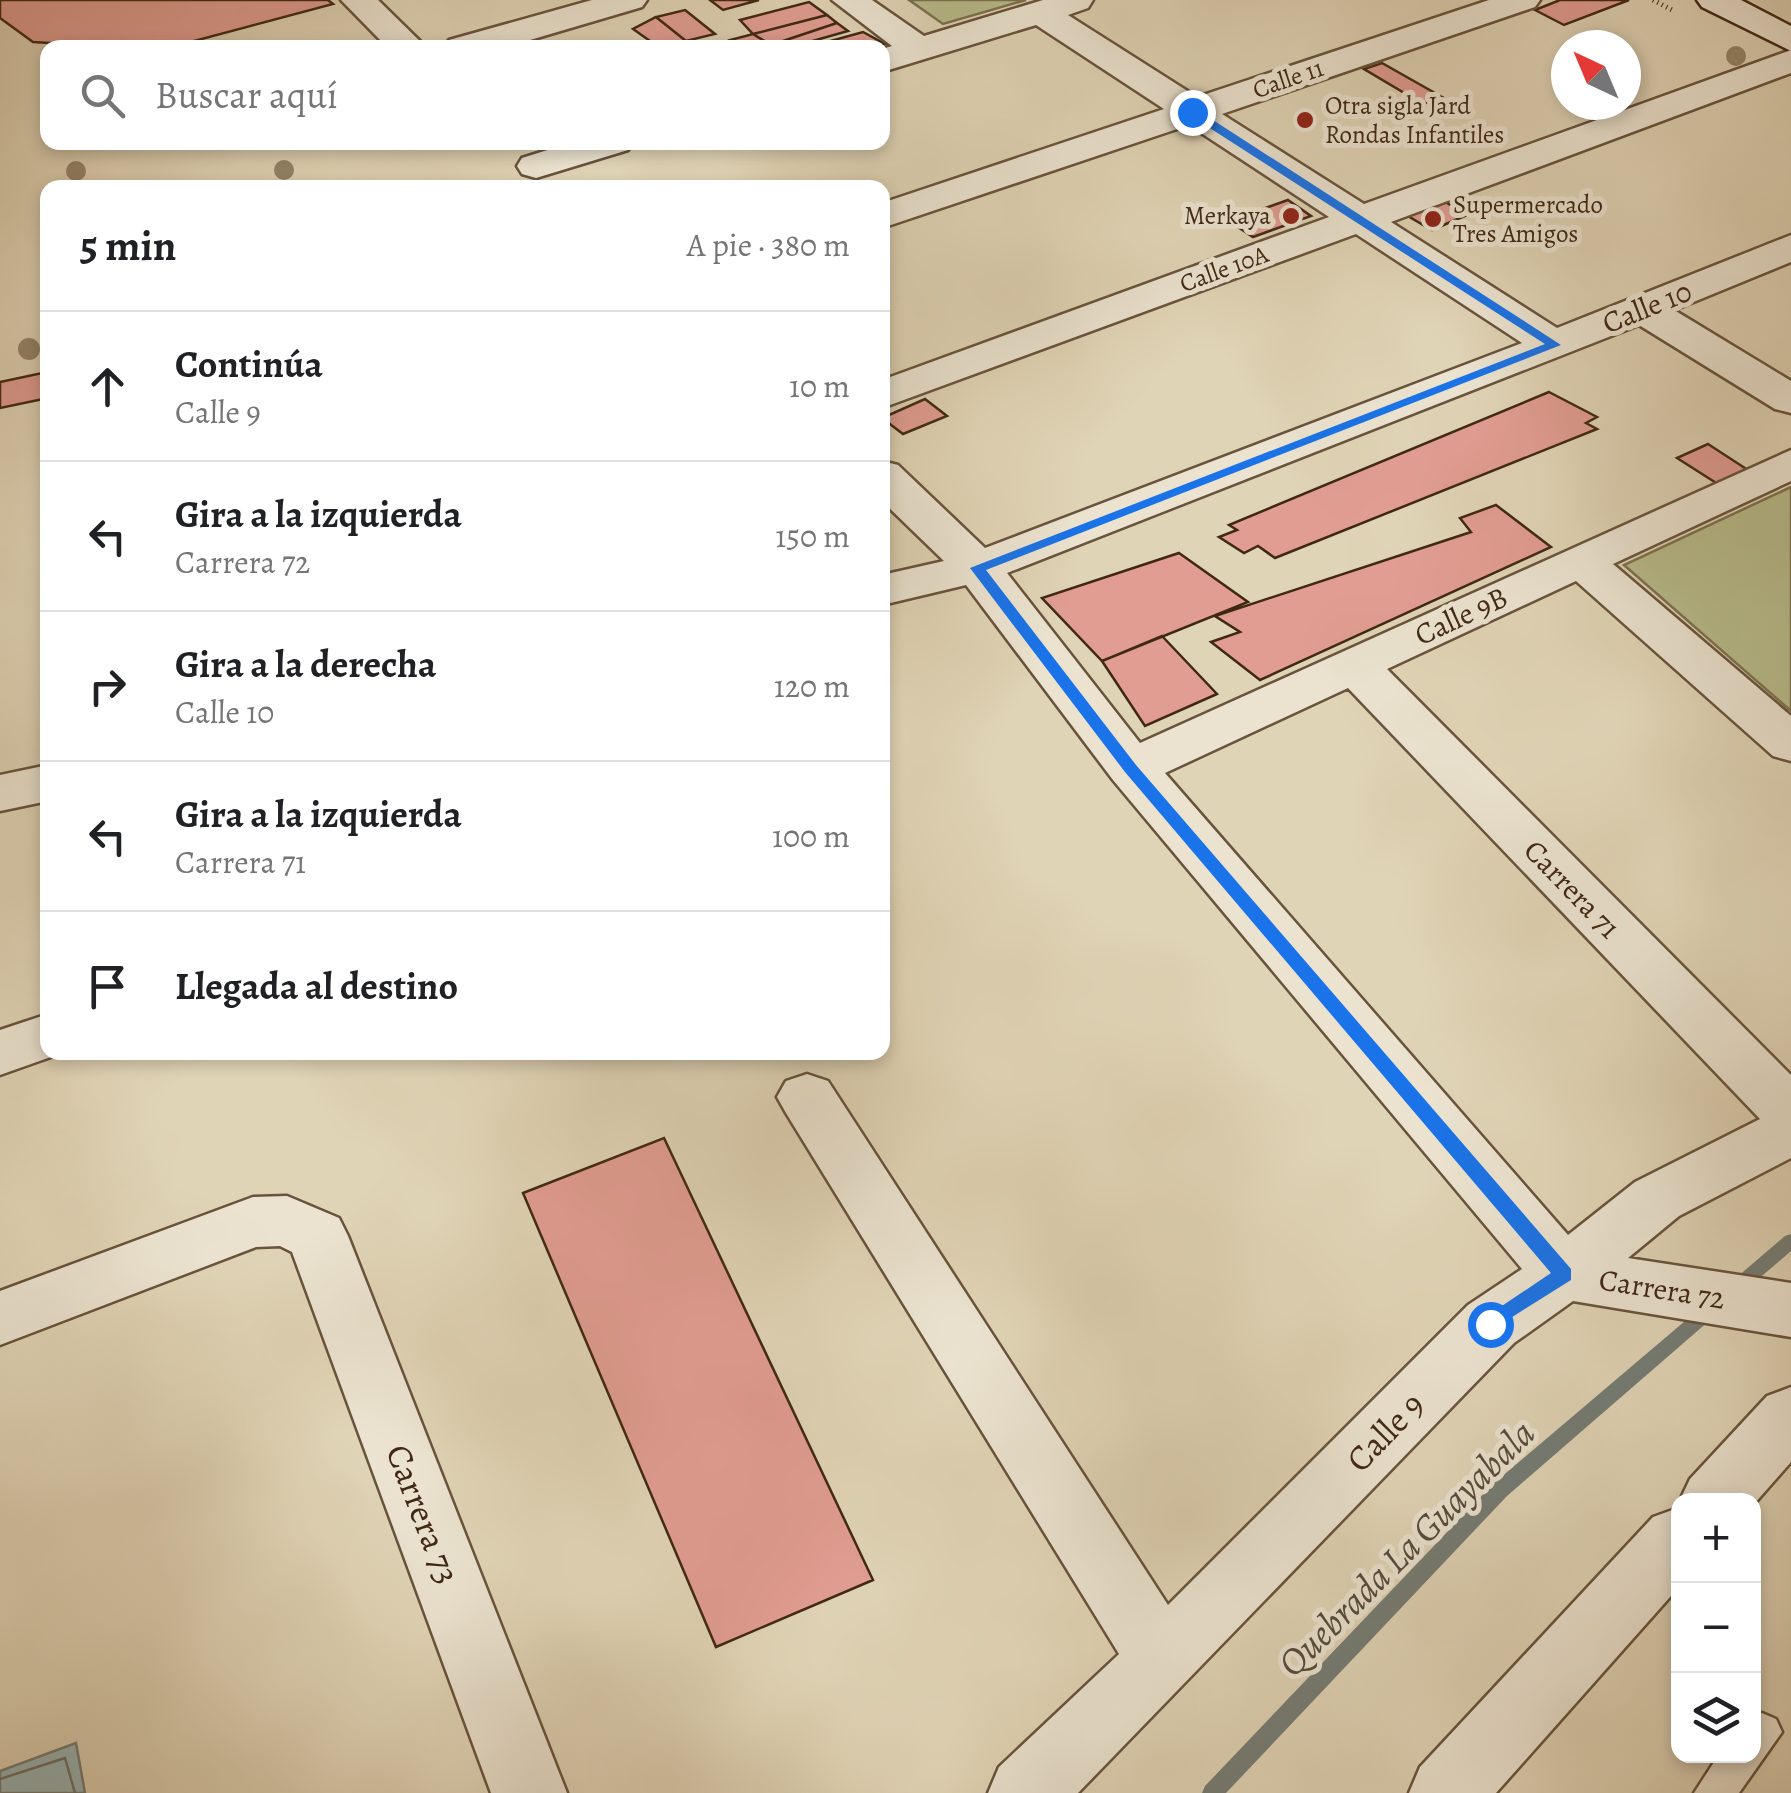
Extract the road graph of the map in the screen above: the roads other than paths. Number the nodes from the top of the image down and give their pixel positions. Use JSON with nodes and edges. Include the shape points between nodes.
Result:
{"nodes":[{"id":1,"x":358,"y":0,"type":"edge"},
{"id":2,"x":630,"y":0,"type":"edge"},
{"id":3,"x":849,"y":0,"type":"edge"},
{"id":4,"x":1080,"y":0,"type":"edge"},
{"id":5,"x":1523,"y":0,"type":"edge"},
{"id":6,"x":1714,"y":0,"type":"edge"},
{"id":7,"x":1040,"y":12,"type":"junction"},
{"id":8,"x":400,"y":40,"type":"edge"},
{"id":9,"x":490,"y":40,"type":"edge"},
{"id":10,"x":1791,"y":40,"type":"edge"},
{"id":11,"x":919,"y":50,"type":"junction"},
{"id":12,"x":890,"y":58,"type":"edge"},
{"id":13,"x":1791,"y":61,"type":"edge"},
{"id":14,"x":1192,"y":112,"type":"junction"},
{"id":15,"x":589,"y":150,"type":"edge"},
{"id":16,"x":536,"y":166,"type":"edge"},
{"id":17,"x":890,"y":213,"type":"edge"},
{"id":18,"x":1359,"y":219,"type":"junction"},
{"id":19,"x":1791,"y":247,"type":"edge"},
{"id":20,"x":1642,"y":309,"type":"junction"},
{"id":21,"x":1554,"y":345,"type":"junction"},
{"id":22,"x":890,"y":392,"type":"edge"},
{"id":23,"x":1791,"y":400,"type":"edge"},
{"id":24,"x":1791,"y":464,"type":"edge"},
{"id":25,"x":890,"y":483,"type":"edge"},
{"id":26,"x":1581,"y":561,"type":"junction"},
{"id":27,"x":978,"y":568,"type":"junction"},
{"id":28,"x":890,"y":588,"type":"edge"},
{"id":29,"x":1354,"y":665,"type":"junction"},
{"id":30,"x":1791,"y":744,"type":"edge"},
{"id":31,"x":1131,"y":768,"type":"junction"},
{"id":32,"x":40,"y":785,"type":"edge"},
{"id":33,"x":0,"y":793,"type":"edge"},
{"id":34,"x":40,"y":1039,"type":"edge"},
{"id":35,"x":0,"y":1053,"type":"edge"},
{"id":36,"x":807,"y":1097,"type":"dead end"},
{"id":37,"x":1791,"y":1114,"type":"edge"},
{"id":38,"x":1791,"y":1130,"type":"edge"},
{"id":39,"x":1573,"y":1276,"type":"junction"},
{"id":40,"x":1791,"y":1310,"type":"edge"},
{"id":41,"x":0,"y":1318,"type":"edge"},
{"id":42,"x":1791,"y":1416,"type":"edge"},
{"id":43,"x":1720,"y":1493,"type":"edge"},
{"id":44,"x":1671,"y":1547,"type":"edge"},
{"id":45,"x":1163,"y":1660,"type":"junction"},
{"id":46,"x":1737,"y":1763,"type":"edge"},
{"id":47,"x":529,"y":1793,"type":"edge"},
{"id":48,"x":1026,"y":1793,"type":"edge"},
{"id":49,"x":1447,"y":1793,"type":"edge"},
{"id":50,"x":1714,"y":1793,"type":"edge"}],
"edges":[{"from":1,"to":8,"type":"street"},
{"from":2,"to":9,"type":"street"},
{"from":3,"to":11,"type":"street"},
{"from":4,"to":7,"type":"street"},
{"from":5,"to":14,"type":"street","name":"Calle 11"},
{"from":6,"to":10,"type":"street"},
{"from":7,"to":11,"type":"street"},
{"from":7,"to":14,"type":"street"},
{"from":11,"to":12,"type":"street"},
{"from":13,"to":18,"type":"street","name":"Calle 10A"},
{"from":14,"to":17,"type":"street","name":"Calle 11"},
{"from":14,"to":18,"type":"street"},
{"from":15,"to":16,"type":"street"},
{"from":18,"to":21,"type":"street"},
{"from":18,"to":22,"type":"street","name":"Calle 10A"},
{"from":19,"to":20,"type":"street","name":"Calle 10"},
{"from":20,"to":21,"type":"street","name":"Calle 10"},
{"from":20,"to":23,"type":"street"},
{"from":21,"to":27,"type":"street","name":"Calle 10"},
{"from":24,"to":26,"type":"street","name":"Calle 9B"},
{"from":25,"to":27,"type":"street","name":"Carrera 72"},
{"from":26,"to":29,"type":"street","name":"Calle 9B"},
{"from":26,"to":30,"type":"street"},
{"from":27,"to":28,"type":"street","name":"Calle 10"},
{"from":27,"to":31,"type":"street","name":"Carrera 72"},
{"from":29,"to":31,"type":"street","name":"Calle 9B"},
{"from":29,"to":37,"type":"street","name":"Carrera 71"},
{"from":31,"to":39,"type":"street","name":"Carrera 72"},
{"from":32,"to":33,"type":"street"},
{"from":34,"to":35,"type":"street"},
{"from":36,"to":45,"type":"street"},
{"from":38,"to":39,"type":"street","name":"Calle 9","via":[[1657,1199]]},
{"from":39,"to":40,"type":"street","name":"Carrera 72"},
{"from":39,"to":45,"type":"street","name":"Calle 9","via":[[1490,1324]]},
{"from":41,"to":47,"type":"street","name":"Carrera 73","via":[[253,1222],[287,1221],[318,1236]]},
{"from":42,"to":43,"type":"street"},
{"from":44,"to":49,"type":"street"},
{"from":45,"to":48,"type":"street","name":"Calle 9"},
{"from":46,"to":50,"type":"lane"}]}
